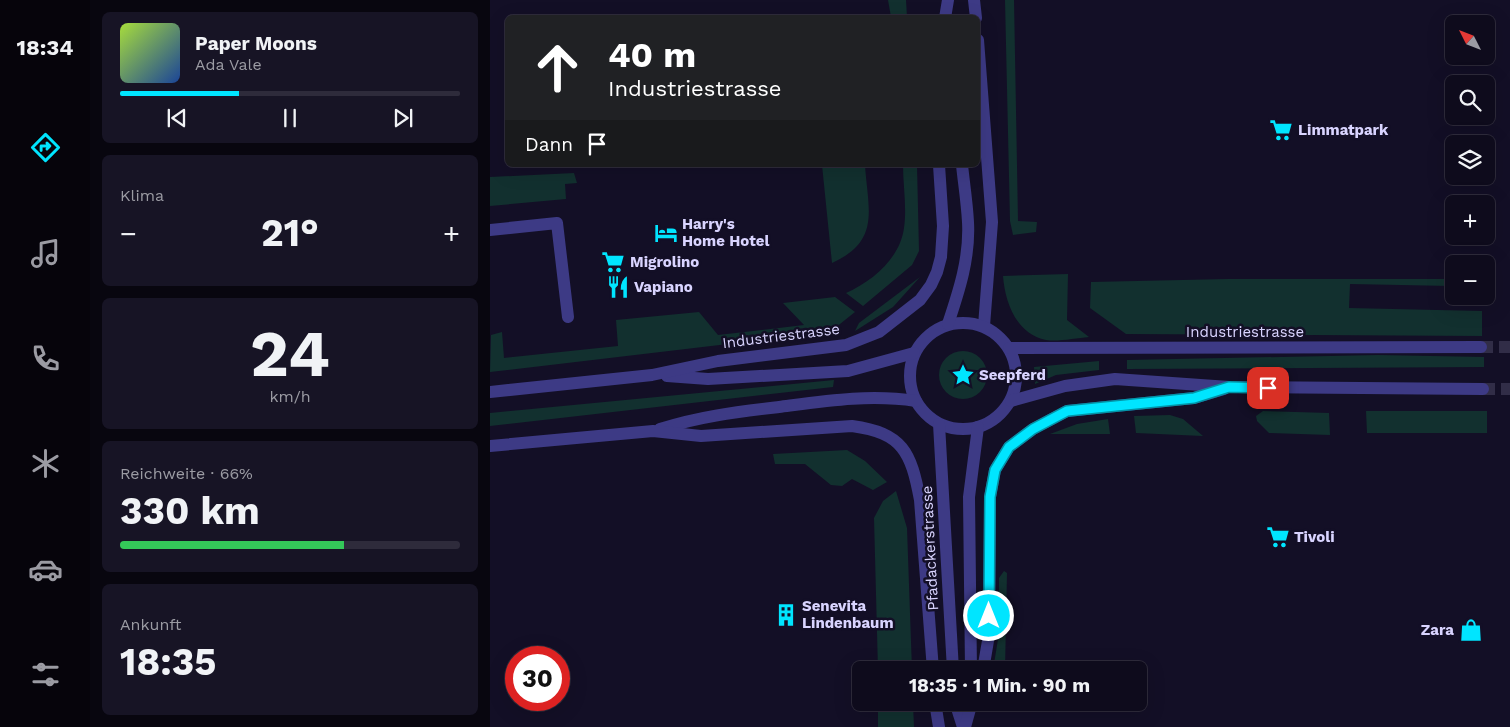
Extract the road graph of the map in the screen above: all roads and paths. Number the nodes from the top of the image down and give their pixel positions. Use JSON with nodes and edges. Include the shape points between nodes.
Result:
{"nodes":[{"id":1,"x":948,"y":0,"type":"edge"},
{"id":2,"x":953,"y":0,"type":"edge"},
{"id":3,"x":974,"y":0,"type":"edge"},
{"id":4,"x":946,"y":15,"type":"edge"},
{"id":5,"x":952,"y":15,"type":"edge"},
{"id":6,"x":976,"y":15,"type":"edge"},
{"id":7,"x":980,"y":66,"type":"edge"},
{"id":8,"x":939,"y":167,"type":"edge"},
{"id":9,"x":962,"y":167,"type":"edge"},
{"id":10,"x":490,"y":230,"type":"edge"},
{"id":11,"x":568,"y":317,"type":"dead end"},
{"id":12,"x":948,"y":324,"type":"junction"},
{"id":13,"x":984,"y":326,"type":"junction"},
{"id":14,"x":1481,"y":347,"type":"tunnel mouth"},
{"id":15,"x":1009,"y":348,"type":"junction"},
{"id":16,"x":914,"y":353,"type":"junction"},
{"id":17,"x":652,"y":375,"type":"junction"},
{"id":18,"x":1229,"y":387,"type":"junction"},
{"id":19,"x":1484,"y":389,"type":"tunnel mouth"},
{"id":20,"x":490,"y":392,"type":"edge"},
{"id":21,"x":1010,"y":401,"type":"junction"},
{"id":22,"x":916,"y":402,"type":"junction"},
{"id":23,"x":938,"y":424,"type":"junction"},
{"id":24,"x":978,"y":428,"type":"junction"},
{"id":25,"x":653,"y":431,"type":"junction"},
{"id":26,"x":490,"y":446,"type":"edge"},
{"id":27,"x":932,"y":661,"type":"edge"},
{"id":28,"x":952,"y":661,"type":"edge"},
{"id":29,"x":971,"y":661,"type":"edge"},
{"id":30,"x":985,"y":661,"type":"edge"},
{"id":31,"x":937,"y":711,"type":"edge"},
{"id":32,"x":958,"y":711,"type":"edge"},
{"id":33,"x":969,"y":711,"type":"edge"},
{"id":34,"x":940,"y":727,"type":"edge"},
{"id":35,"x":964,"y":727,"type":"edge"}],
"edges":[{"from":1,"to":4,"type":"street"},
{"from":2,"to":5,"type":"street"},
{"from":3,"to":6,"type":"street"},
{"from":7,"to":13,"type":"street","via":[[992,222]]},
{"from":8,"to":17,"type":"street","name":"Industriestrasse","via":[[943,226],[941,257],[931,285],[908,312],[879,332],[846,345],[718,361]]},
{"from":9,"to":12,"type":"street","via":[[968,224],[967,256]]},
{"from":10,"to":11,"type":"street","via":[[557,223]]},
{"from":12,"to":13,"type":"street","via":[[966,322]]},
{"from":12,"to":16,"type":"street","via":[[934,330]]},
{"from":13,"to":15,"type":"street"},
{"from":14,"to":15,"type":"street","name":"Industriestrasse"},
{"from":15,"to":21,"type":"street","via":[[1016,365],[1016,383]]},
{"from":16,"to":17,"type":"street","name":"Industriestrasse","via":[[848,371],[708,379]]},
{"from":16,"to":22,"type":"street","via":[[909,369],[910,386]]},
{"from":17,"to":20,"type":"street","name":"Industriestrasse"},
{"from":18,"to":19,"type":"street"},
{"from":18,"to":21,"type":"street","via":[[1115,379],[1064,386]]},
{"from":18,"to":30,"type":"street","via":[[1194,398],[1067,411],[1033,429],[1009,447],[995,470],[990,497],[989,635]]},
{"from":21,"to":24,"type":"street","via":[[996,417]]},
{"from":22,"to":23,"type":"street","via":[[925,415]]},
{"from":22,"to":25,"type":"street","via":[[850,397],[698,417]]},
{"from":23,"to":24,"type":"street","via":[[958,429]]},
{"from":23,"to":28,"type":"street","name":"Pfadackerstrasse"},
{"from":24,"to":29,"type":"street","via":[[969,497]]},
{"from":25,"to":26,"type":"street"},
{"from":25,"to":27,"type":"street","name":"Pfadackerstrasse","via":[[701,436],[852,426],[876,429],[894,438],[908,456],[920,500]]},
{"from":31,"to":34,"type":"street"},
{"from":32,"to":35,"type":"street"},
{"from":33,"to":35,"type":"street"}]}
